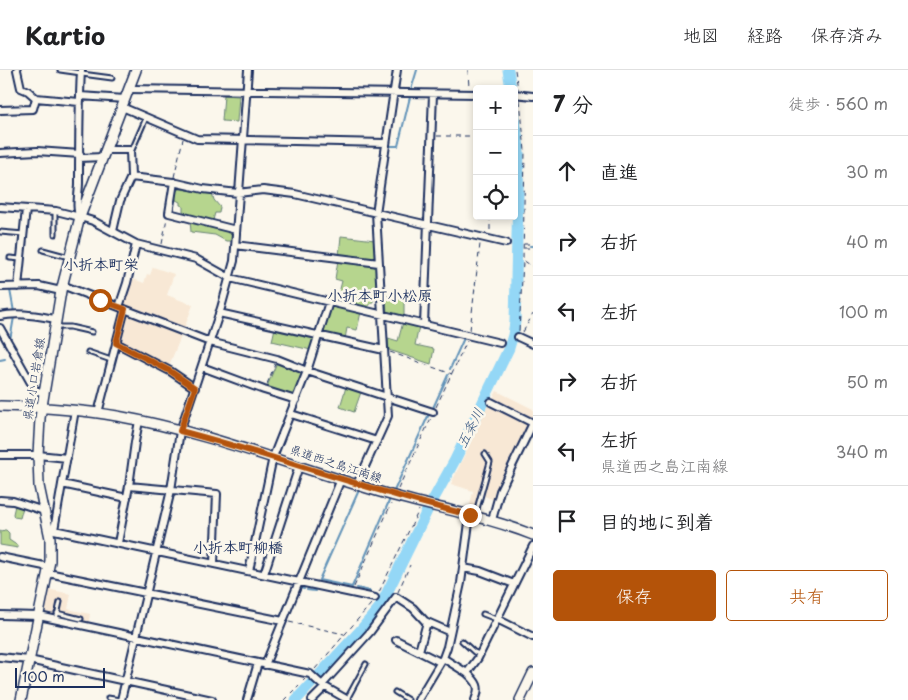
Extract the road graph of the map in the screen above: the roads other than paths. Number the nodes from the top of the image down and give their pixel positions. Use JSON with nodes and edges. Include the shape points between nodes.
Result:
{"nodes":[{"id":1,"x":17,"y":70,"type":"edge"},
{"id":2,"x":60,"y":70,"type":"edge"},
{"id":3,"x":136,"y":70,"type":"edge"},
{"id":4,"x":248,"y":70,"type":"edge"},
{"id":5,"x":397,"y":70,"type":"edge"},
{"id":6,"x":81,"y":72,"type":"edge"},
{"id":7,"x":112,"y":78,"type":"dead end"},
{"id":8,"x":129,"y":88,"type":"junction"},
{"id":9,"x":246,"y":92,"type":"junction"},
{"id":10,"x":394,"y":94,"type":"junction"},
{"id":11,"x":434,"y":94,"type":"junction"},
{"id":12,"x":473,"y":94,"type":"edge"},
{"id":13,"x":518,"y":94,"type":"edge"},
{"id":14,"x":533,"y":96,"type":"edge"},
{"id":15,"x":36,"y":98,"type":"junction"},
{"id":16,"x":80,"y":99,"type":"junction"},
{"id":17,"x":123,"y":103,"type":"junction"},
{"id":18,"x":0,"y":110,"type":"edge"},
{"id":19,"x":146,"y":117,"type":"junction"},
{"id":20,"x":242,"y":140,"type":"junction"},
{"id":21,"x":386,"y":143,"type":"junction"},
{"id":22,"x":130,"y":150,"type":"junction"},
{"id":23,"x":0,"y":154,"type":"edge"},
{"id":24,"x":104,"y":154,"type":"junction"},
{"id":25,"x":80,"y":156,"type":"junction"},
{"id":26,"x":131,"y":177,"type":"junction"},
{"id":27,"x":174,"y":182,"type":"junction"},
{"id":28,"x":238,"y":193,"type":"junction"},
{"id":29,"x":0,"y":207,"type":"edge"},
{"id":30,"x":26,"y":209,"type":"junction"},
{"id":31,"x":56,"y":211,"type":"junction"},
{"id":32,"x":376,"y":213,"type":"junction"},
{"id":33,"x":80,"y":217,"type":"junction"},
{"id":34,"x":428,"y":225,"type":"junction"},
{"id":35,"x":236,"y":230,"type":"junction"},
{"id":36,"x":113,"y":231,"type":"junction"},
{"id":37,"x":0,"y":232,"type":"edge"},
{"id":38,"x":24,"y":234,"type":"junction"},
{"id":39,"x":55,"y":234,"type":"dead end"},
{"id":40,"x":506,"y":243,"type":"dead end"},
{"id":41,"x":136,"y":244,"type":"junction"},
{"id":42,"x":235,"y":245,"type":"junction"},
{"id":43,"x":43,"y":250,"type":"dead end"},
{"id":44,"x":69,"y":257,"type":"junction"},
{"id":45,"x":10,"y":258,"type":"dead end"},
{"id":46,"x":21,"y":259,"type":"junction"},
{"id":47,"x":379,"y":263,"type":"junction"},
{"id":48,"x":230,"y":278,"type":"junction"},
{"id":49,"x":0,"y":287,"type":"edge"},
{"id":50,"x":18,"y":287,"type":"junction"},
{"id":51,"x":61,"y":288,"type":"junction"},
{"id":52,"x":329,"y":302,"type":"junction"},
{"id":53,"x":122,"y":308,"type":"junction"},
{"id":54,"x":218,"y":313,"type":"junction"},
{"id":55,"x":382,"y":315,"type":"junction"},
{"id":56,"x":0,"y":316,"type":"edge"},
{"id":57,"x":56,"y":323,"type":"junction"},
{"id":58,"x":424,"y":324,"type":"junction"},
{"id":59,"x":0,"y":328,"type":"edge"},
{"id":60,"x":92,"y":332,"type":"dead end"},
{"id":61,"x":318,"y":335,"type":"junction"},
{"id":62,"x":519,"y":337,"type":"road end"},
{"id":63,"x":210,"y":342,"type":"junction"},
{"id":64,"x":116,"y":343,"type":"junction"},
{"id":65,"x":500,"y":343,"type":"dead end"},
{"id":66,"x":533,"y":344,"type":"edge"},
{"id":67,"x":384,"y":350,"type":"junction"},
{"id":68,"x":88,"y":352,"type":"dead end"},
{"id":69,"x":112,"y":360,"type":"junction"},
{"id":70,"x":202,"y":367,"type":"junction"},
{"id":71,"x":307,"y":371,"type":"junction"},
{"id":72,"x":195,"y":388,"type":"junction"},
{"id":73,"x":44,"y":393,"type":"junction"},
{"id":74,"x":387,"y":398,"type":"junction"},
{"id":75,"x":296,"y":400,"type":"junction"},
{"id":76,"x":491,"y":402,"type":"dead end"},
{"id":77,"x":0,"y":406,"type":"edge"},
{"id":78,"x":42,"y":407,"type":"junction"},
{"id":79,"x":75,"y":410,"type":"junction"},
{"id":80,"x":434,"y":412,"type":"road end"},
{"id":81,"x":98,"y":414,"type":"junction"},
{"id":82,"x":291,"y":414,"type":"junction"},
{"id":83,"x":139,"y":421,"type":"junction"},
{"id":84,"x":180,"y":431,"type":"junction"},
{"id":85,"x":377,"y":441,"type":"junction"},
{"id":86,"x":38,"y":454,"type":"junction"},
{"id":87,"x":484,"y":454,"type":"dead end"},
{"id":88,"x":0,"y":455,"type":"edge"},
{"id":89,"x":273,"y":457,"type":"junction"},
{"id":90,"x":67,"y":458,"type":"junction"},
{"id":91,"x":298,"y":466,"type":"junction"},
{"id":92,"x":341,"y":479,"type":"junction"},
{"id":93,"x":62,"y":484,"type":"junction"},
{"id":94,"x":357,"y":484,"type":"junction"},
{"id":95,"x":129,"y":486,"type":"junction"},
{"id":96,"x":171,"y":490,"type":"junction"},
{"id":97,"x":127,"y":498,"type":"junction"},
{"id":98,"x":0,"y":500,"type":"edge"},
{"id":99,"x":44,"y":511,"type":"junction"},
{"id":100,"x":472,"y":516,"type":"junction"},
{"id":101,"x":492,"y":520,"type":"junction"},
{"id":102,"x":52,"y":530,"type":"junction"},
{"id":103,"x":533,"y":535,"type":"edge"},
{"id":104,"x":118,"y":543,"type":"junction"},
{"id":105,"x":533,"y":546,"type":"edge"},
{"id":106,"x":156,"y":551,"type":"junction"},
{"id":107,"x":0,"y":556,"type":"edge"},
{"id":108,"x":214,"y":564,"type":"junction"},
{"id":109,"x":463,"y":568,"type":"junction"},
{"id":110,"x":48,"y":570,"type":"junction"},
{"id":111,"x":249,"y":571,"type":"junction"},
{"id":112,"x":264,"y":574,"type":"junction"},
{"id":113,"x":300,"y":582,"type":"junction"},
{"id":114,"x":514,"y":584,"type":"junction"},
{"id":115,"x":146,"y":593,"type":"junction"},
{"id":116,"x":375,"y":598,"type":"road end"},
{"id":117,"x":60,"y":602,"type":"dead end"},
{"id":118,"x":483,"y":614,"type":"dead end"},
{"id":119,"x":0,"y":615,"type":"edge"},
{"id":120,"x":39,"y":616,"type":"junction"},
{"id":121,"x":57,"y":617,"type":"junction"},
{"id":122,"x":81,"y":618,"type":"dead end"},
{"id":123,"x":497,"y":619,"type":"junction"},
{"id":124,"x":283,"y":621,"type":"junction"},
{"id":125,"x":427,"y":622,"type":"junction"},
{"id":126,"x":450,"y":632,"type":"junction"},
{"id":127,"x":136,"y":637,"type":"junction"},
{"id":128,"x":533,"y":637,"type":"edge"},
{"id":129,"x":396,"y":640,"type":"dead end"},
{"id":130,"x":462,"y":641,"type":"dead end"},
{"id":131,"x":418,"y":651,"type":"junction"},
{"id":132,"x":480,"y":654,"type":"junction"},
{"id":133,"x":0,"y":657,"type":"edge"},
{"id":134,"x":29,"y":660,"type":"junction"},
{"id":135,"x":441,"y":660,"type":"junction"},
{"id":136,"x":262,"y":664,"type":"junction"},
{"id":137,"x":366,"y":664,"type":"dead end"},
{"id":138,"x":467,"y":673,"type":"junction"},
{"id":139,"x":533,"y":673,"type":"edge"},
{"id":140,"x":125,"y":681,"type":"junction"},
{"id":141,"x":323,"y":685,"type":"junction"},
{"id":142,"x":396,"y":692,"type":"dead end"},
{"id":143,"x":108,"y":698,"type":"dead end"},
{"id":144,"x":204,"y":699,"type":"edge"},
{"id":145,"x":21,"y":700,"type":"edge"},
{"id":146,"x":120,"y":700,"type":"edge"},
{"id":147,"x":212,"y":700,"type":"edge"},
{"id":148,"x":247,"y":700,"type":"edge"},
{"id":149,"x":312,"y":700,"type":"edge"},
{"id":150,"x":347,"y":700,"type":"edge"},
{"id":151,"x":408,"y":700,"type":"edge"},
{"id":152,"x":418,"y":700,"type":"edge"},
{"id":153,"x":475,"y":700,"type":"edge"},
{"id":154,"x":520,"y":700,"type":"edge"}],
"edges":[{"from":1,"to":15,"type":"street","via":[[21,88]]},
{"from":2,"to":6,"type":"lane"},
{"from":3,"to":8,"type":"main road","name":"県道小口岩倉線"},
{"from":4,"to":9,"type":"street"},
{"from":5,"to":10,"type":"street"},
{"from":6,"to":7,"type":"lane"},
{"from":6,"to":16,"type":"street"},
{"from":8,"to":9,"type":"street"},
{"from":8,"to":17,"type":"main road","name":"県道小口岩倉線"},
{"from":9,"to":10,"type":"street"},
{"from":9,"to":20,"type":"street"},
{"from":10,"to":11,"type":"street"},
{"from":10,"to":21,"type":"street"},
{"from":11,"to":12,"type":"street"},
{"from":11,"to":34,"type":"street"},
{"from":13,"to":14,"type":"street"},
{"from":15,"to":16,"type":"street"},
{"from":15,"to":18,"type":"street","via":[[33,108]]},
{"from":16,"to":17,"type":"street"},
{"from":16,"to":25,"type":"street"},
{"from":17,"to":19,"type":"street"},
{"from":17,"to":24,"type":"main road","name":"県道小口岩倉線"},
{"from":19,"to":20,"type":"street","via":[[197,139]]},
{"from":19,"to":22,"type":"lane"},
{"from":20,"to":21,"type":"street"},
{"from":20,"to":28,"type":"street"},
{"from":21,"to":32,"type":"street"},
{"from":22,"to":24,"type":"street"},
{"from":22,"to":26,"type":"street"},
{"from":23,"to":25,"type":"street","via":[[37,151]]},
{"from":24,"to":25,"type":"street"},
{"from":24,"to":33,"type":"main road","name":"県道小口岩倉線"},
{"from":25,"to":33,"type":"street"},
{"from":26,"to":27,"type":"street"},
{"from":26,"to":36,"type":"street","via":[[120,201]]},
{"from":27,"to":28,"type":"street"},
{"from":27,"to":35,"type":"street","via":[[168,213]]},
{"from":28,"to":32,"type":"street","via":[[262,190],[295,194]]},
{"from":28,"to":35,"type":"street"},
{"from":29,"to":30,"type":"street"},
{"from":30,"to":31,"type":"street"},
{"from":30,"to":38,"type":"street"},
{"from":31,"to":33,"type":"street"},
{"from":31,"to":39,"type":"lane"},
{"from":32,"to":34,"type":"street"},
{"from":32,"to":47,"type":"street"},
{"from":33,"to":36,"type":"street"},
{"from":33,"to":44,"type":"main road","name":"県道小口岩倉線"},
{"from":34,"to":40,"type":"street"},
{"from":34,"to":58,"type":"street"},
{"from":35,"to":42,"type":"street"},
{"from":36,"to":41,"type":"street"},
{"from":37,"to":38,"type":"lane"},
{"from":38,"to":46,"type":"street"},
{"from":41,"to":48,"type":"street","via":[[196,259]]},
{"from":41,"to":53,"type":"street"},
{"from":42,"to":47,"type":"street"},
{"from":42,"to":48,"type":"street"},
{"from":43,"to":44,"type":"lane"},
{"from":44,"to":51,"type":"main road","name":"県道小口岩倉線"},
{"from":45,"to":46,"type":"lane"},
{"from":46,"to":50,"type":"street"},
{"from":47,"to":55,"type":"street"},
{"from":48,"to":52,"type":"street"},
{"from":48,"to":54,"type":"street"},
{"from":49,"to":50,"type":"street"},
{"from":50,"to":51,"type":"street"},
{"from":51,"to":53,"type":"street"},
{"from":51,"to":57,"type":"main road","name":"県道小口岩倉線"},
{"from":52,"to":55,"type":"street"},
{"from":52,"to":61,"type":"street"},
{"from":53,"to":63,"type":"street"},
{"from":53,"to":64,"type":"street"},
{"from":54,"to":61,"type":"street"},
{"from":54,"to":63,"type":"street"},
{"from":55,"to":58,"type":"street"},
{"from":55,"to":67,"type":"street"},
{"from":56,"to":57,"type":"street","via":[[30,315]]},
{"from":57,"to":60,"type":"lane"},
{"from":57,"to":73,"type":"main road","name":"県道小口岩倉線"},
{"from":58,"to":65,"type":"street"},
{"from":59,"to":73,"type":"street","via":[[36,390]]},
{"from":61,"to":67,"type":"street"},
{"from":61,"to":71,"type":"street"},
{"from":62,"to":66,"type":"street"},
{"from":63,"to":70,"type":"street"},
{"from":63,"to":71,"type":"street","via":[[277,359]]},
{"from":64,"to":69,"type":"street"},
{"from":64,"to":72,"type":"street"},
{"from":67,"to":74,"type":"street"},
{"from":68,"to":69,"type":"lane"},
{"from":69,"to":81,"type":"street"},
{"from":70,"to":72,"type":"street"},
{"from":70,"to":75,"type":"street"},
{"from":71,"to":74,"type":"street"},
{"from":71,"to":75,"type":"street"},
{"from":72,"to":84,"type":"street"},
{"from":73,"to":78,"type":"main road","name":"県道小口岩倉線"},
{"from":74,"to":80,"type":"street"},
{"from":74,"to":85,"type":"street","via":[[388,416]]},
{"from":75,"to":82,"type":"street"},
{"from":76,"to":101,"type":"street","via":[[533,423],[500,491]]},
{"from":77,"to":78,"type":"main road","name":"県道西之島江南線"},
{"from":78,"to":79,"type":"main road","name":"県道西之島江南線"},
{"from":78,"to":86,"type":"main road","name":"県道小口岩倉線"},
{"from":79,"to":81,"type":"main road","name":"県道西之島江南線"},
{"from":79,"to":90,"type":"street"},
{"from":81,"to":83,"type":"main road","name":"県道西之島江南線"},
{"from":82,"to":85,"type":"street"},
{"from":82,"to":89,"type":"street"},
{"from":83,"to":84,"type":"main road","name":"県道西之島江南線"},
{"from":83,"to":95,"type":"street"},
{"from":84,"to":89,"type":"main road","name":"県道西之島江南線"},
{"from":84,"to":96,"type":"street"},
{"from":85,"to":94,"type":"street"},
{"from":86,"to":88,"type":"street"},
{"from":86,"to":90,"type":"street"},
{"from":86,"to":99,"type":"main road","name":"県道小口岩倉線"},
{"from":87,"to":100,"type":"lane","via":[[490,462]]},
{"from":89,"to":91,"type":"main road","name":"県道西之島江南線"},
{"from":89,"to":111,"type":"street"},
{"from":90,"to":93,"type":"street"},
{"from":91,"to":92,"type":"main road","name":"県道西之島江南線"},
{"from":91,"to":112,"type":"street"},
{"from":92,"to":94,"type":"main road","name":"県道西之島江南線"},
{"from":92,"to":113,"type":"street"},
{"from":93,"to":97,"type":"street"},
{"from":93,"to":102,"type":"street"},
{"from":94,"to":100,"type":"main road","name":"県道西之島江南線"},
{"from":95,"to":96,"type":"street"},
{"from":95,"to":97,"type":"street"},
{"from":96,"to":106,"type":"street"},
{"from":96,"to":108,"type":"street","via":[[217,494]]},
{"from":97,"to":104,"type":"street"},
{"from":98,"to":99,"type":"street"},
{"from":99,"to":102,"type":"main road","name":"県道小口岩倉線"},
{"from":100,"to":101,"type":"main road","name":"県道西之島江南線"},
{"from":100,"to":109,"type":"street"},
{"from":101,"to":103,"type":"main road","name":"県道西之島江南線"},
{"from":102,"to":104,"type":"street"},
{"from":102,"to":110,"type":"main road","name":"県道小口岩倉線"},
{"from":104,"to":106,"type":"street"},
{"from":105,"to":114,"type":"street"},
{"from":106,"to":108,"type":"street"},
{"from":106,"to":115,"type":"street"},
{"from":107,"to":110,"type":"street"},
{"from":108,"to":111,"type":"street"},
{"from":109,"to":114,"type":"street"},
{"from":109,"to":126,"type":"street"},
{"from":110,"to":115,"type":"street"},
{"from":110,"to":120,"type":"main road","name":"県道小口岩倉線"},
{"from":111,"to":112,"type":"street"},
{"from":112,"to":113,"type":"street"},
{"from":113,"to":116,"type":"street"},
{"from":113,"to":124,"type":"street"},
{"from":114,"to":123,"type":"street"},
{"from":115,"to":124,"type":"street"},
{"from":115,"to":127,"type":"street"},
{"from":117,"to":121,"type":"lane"},
{"from":118,"to":123,"type":"lane"},
{"from":119,"to":120,"type":"street"},
{"from":120,"to":121,"type":"street"},
{"from":120,"to":134,"type":"main road","name":"県道小口岩倉線"},
{"from":121,"to":122,"type":"lane"},
{"from":121,"to":127,"type":"street"},
{"from":123,"to":128,"type":"street"},
{"from":123,"to":132,"type":"street"},
{"from":124,"to":136,"type":"street"},
{"from":125,"to":126,"type":"street"},
{"from":125,"to":131,"type":"street"},
{"from":125,"to":141,"type":"street","via":[[396,597]]},
{"from":126,"to":135,"type":"street"},
{"from":127,"to":136,"type":"street"},
{"from":127,"to":140,"type":"street"},
{"from":129,"to":131,"type":"street"},
{"from":130,"to":132,"type":"lane"},
{"from":131,"to":135,"type":"street"},
{"from":132,"to":138,"type":"street"},
{"from":133,"to":134,"type":"street"},
{"from":134,"to":140,"type":"street"},
{"from":134,"to":145,"type":"main road","name":"県道小口岩倉線"},
{"from":135,"to":138,"type":"street"},
{"from":135,"to":152,"type":"street"},
{"from":136,"to":141,"type":"street","via":[[310,675]]},
{"from":136,"to":148,"type":"street"},
{"from":137,"to":150,"type":"lane"},
{"from":138,"to":153,"type":"street","via":[[478,686]]},
{"from":139,"to":154,"type":"main road"},
{"from":140,"to":144,"type":"street"},
{"from":140,"to":146,"type":"street"},
{"from":141,"to":149,"type":"street"},
{"from":141,"to":150,"type":"street"},
{"from":142,"to":151,"type":"lane"},
{"from":143,"to":146,"type":"lane"},
{"from":144,"to":147,"type":"street"}]}
